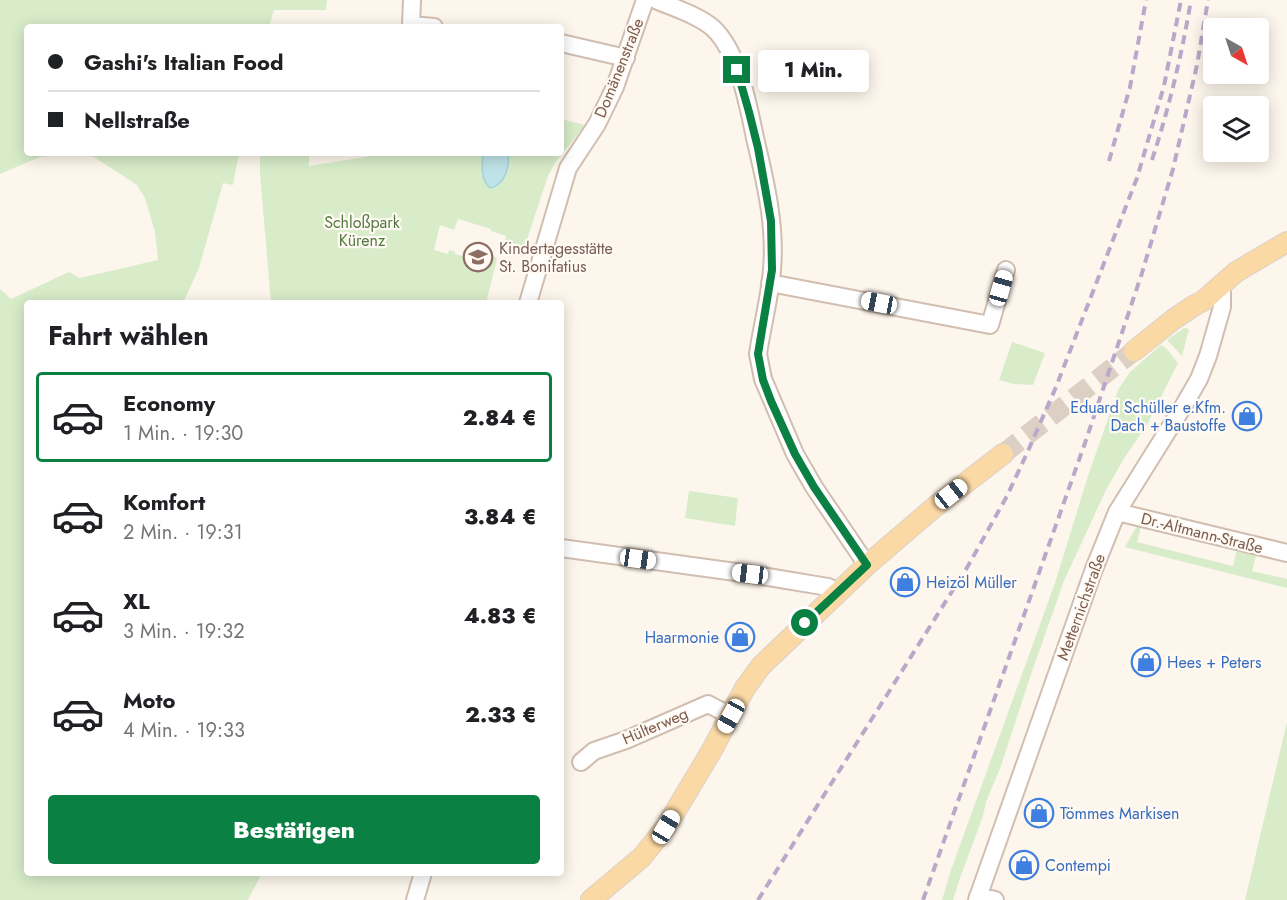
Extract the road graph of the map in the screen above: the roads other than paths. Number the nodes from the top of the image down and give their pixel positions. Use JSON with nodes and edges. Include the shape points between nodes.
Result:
{"nodes":[{"id":1,"x":412,"y":0,"type":"edge"},
{"id":2,"x":645,"y":0,"type":"edge"},
{"id":3,"x":656,"y":0,"type":"edge"},
{"id":4,"x":411,"y":24,"type":"edge"},
{"id":5,"x":564,"y":44,"type":"edge"},
{"id":6,"x":626,"y":58,"type":"junction"},
{"id":7,"x":1287,"y":242,"type":"edge"},
{"id":8,"x":1006,"y":270,"type":"dead end"},
{"id":9,"x":770,"y":283,"type":"junction"},
{"id":10,"x":1222,"y":284,"type":"junction"},
{"id":11,"x":529,"y":300,"type":"edge"},
{"id":12,"x":1203,"y":301,"type":"junction"},
{"id":13,"x":1216,"y":329,"type":"junction"},
{"id":14,"x":1134,"y":351,"type":"tunnel mouth"},
{"id":15,"x":1003,"y":454,"type":"tunnel mouth"},
{"id":16,"x":1117,"y":512,"type":"junction"},
{"id":17,"x":564,"y":548,"type":"edge"},
{"id":18,"x":1287,"y":554,"type":"edge"},
{"id":19,"x":867,"y":565,"type":"junction"},
{"id":20,"x":838,"y":592,"type":"junction"},
{"id":21,"x":731,"y":716,"type":"junction"},
{"id":22,"x":581,"y":762,"type":"dead end"},
{"id":23,"x":422,"y":876,"type":"edge"},
{"id":24,"x":977,"y":898,"type":"edge"},
{"id":25,"x":415,"y":900,"type":"edge"},
{"id":26,"x":591,"y":900,"type":"edge"},
{"id":27,"x":995,"y":900,"type":"edge"}],
"edges":[{"from":1,"to":4,"type":"street"},
{"from":2,"to":6,"type":"street","name":"Domänenstraße"},
{"from":3,"to":9,"type":"street","via":[[703,21],[731,55],[749,112],[771,221]]},
{"from":5,"to":6,"type":"street"},
{"from":6,"to":11,"type":"street","name":"Domänenstraße","via":[[597,124],[568,168]]},
{"from":7,"to":10,"type":"main road"},
{"from":8,"to":9,"type":"street","via":[[990,325]]},
{"from":9,"to":19,"type":"street","via":[[758,354],[763,380],[809,479]]},
{"from":10,"to":12,"type":"main road"},
{"from":10,"to":13,"type":"street","name":"Metternichstraße","via":[[1222,307]]},
{"from":12,"to":13,"type":"street"},
{"from":12,"to":14,"type":"main road"},
{"from":13,"to":16,"type":"street","name":"Metternichstraße","via":[[1199,379]]},
{"from":15,"to":19,"type":"main road"},
{"from":16,"to":18,"type":"street","name":"Dr.-Altmann-Straße"},
{"from":16,"to":24,"type":"street","name":"Metternichstraße"},
{"from":17,"to":20,"type":"street","via":[[750,574]]},
{"from":19,"to":20,"type":"main road"},
{"from":20,"to":21,"type":"main road","via":[[761,666]]},
{"from":21,"to":22,"type":"street","name":"Hülterweg","via":[[708,704],[594,751]]},
{"from":21,"to":26,"type":"main road","via":[[666,827],[637,862]]},
{"from":23,"to":25,"type":"street"},
{"from":24,"to":27,"type":"street"}]}
